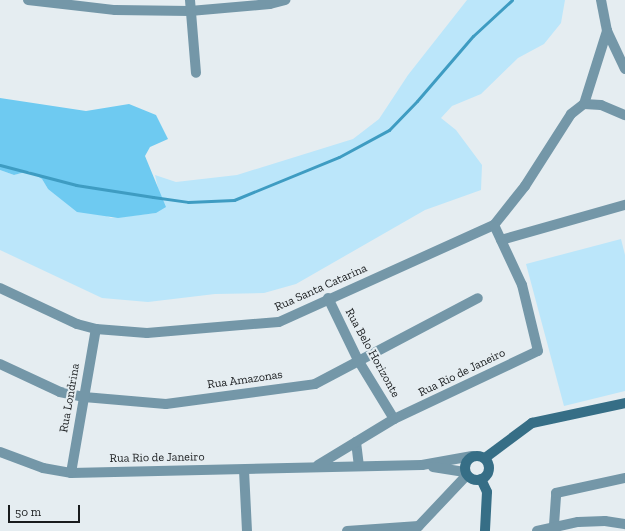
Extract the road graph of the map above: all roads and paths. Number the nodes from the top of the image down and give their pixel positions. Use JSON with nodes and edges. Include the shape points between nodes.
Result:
{"nodes":[{"id":1,"x":28,"y":0,"type":"edge"},
{"id":2,"x":190,"y":0,"type":"edge"},
{"id":3,"x":285,"y":0,"type":"edge"},
{"id":4,"x":601,"y":0,"type":"edge"},
{"id":5,"x":190,"y":11,"type":"junction"},
{"id":6,"x":607,"y":31,"type":"junction"},
{"id":7,"x":625,"y":69,"type":"edge"},
{"id":8,"x":196,"y":73,"type":"dead end"},
{"id":9,"x":584,"y":104,"type":"junction"},
{"id":10,"x":625,"y":114,"type":"edge"},
{"id":11,"x":625,"y":206,"type":"edge"},
{"id":12,"x":494,"y":225,"type":"junction"},
{"id":13,"x":501,"y":240,"type":"junction"},
{"id":14,"x":0,"y":288,"type":"edge"},
{"id":15,"x":328,"y":298,"type":"junction"},
{"id":16,"x":478,"y":298,"type":"dead end"},
{"id":17,"x":96,"y":329,"type":"junction"},
{"id":18,"x":358,"y":360,"type":"junction"},
{"id":19,"x":0,"y":364,"type":"edge"},
{"id":20,"x":84,"y":397,"type":"junction"},
{"id":21,"x":625,"y":403,"type":"edge"},
{"id":22,"x":394,"y":419,"type":"junction"},
{"id":23,"x":356,"y":442,"type":"junction"},
{"id":24,"x":0,"y":452,"type":"edge"},
{"id":25,"x":472,"y":456,"type":"junction"},
{"id":26,"x":485,"y":458,"type":"junction"},
{"id":27,"x":359,"y":465,"type":"junction"},
{"id":28,"x":422,"y":465,"type":"junction"},
{"id":29,"x":317,"y":466,"type":"junction"},
{"id":30,"x":244,"y":470,"type":"junction"},
{"id":31,"x":71,"y":473,"type":"junction"},
{"id":32,"x":466,"y":473,"type":"junction"},
{"id":33,"x":625,"y":478,"type":"edge"},
{"id":34,"x":481,"y":479,"type":"junction"},
{"id":35,"x":625,"y":524,"type":"edge"},
{"id":36,"x":554,"y":525,"type":"junction"},
{"id":37,"x":416,"y":528,"type":"edge"},
{"id":38,"x":247,"y":531,"type":"edge"},
{"id":39,"x":347,"y":531,"type":"edge"},
{"id":40,"x":485,"y":531,"type":"edge"},
{"id":41,"x":537,"y":531,"type":"edge"}],
"edges":[{"from":1,"to":5,"type":"street","via":[[115,10]]},
{"from":2,"to":5,"type":"street"},
{"from":3,"to":5,"type":"street","via":[[270,4]]},
{"from":4,"to":6,"type":"street"},
{"from":5,"to":8,"type":"street"},
{"from":6,"to":7,"type":"street"},
{"from":6,"to":9,"type":"street"},
{"from":9,"to":10,"type":"street","via":[[601,105]]},
{"from":9,"to":12,"type":"street","via":[[571,114],[525,186]]},
{"from":11,"to":13,"type":"street"},
{"from":12,"to":13,"type":"street"},
{"from":12,"to":15,"type":"street","name":"Rua Santa Catarina"},
{"from":13,"to":22,"type":"street","name":"Rua Rio de Janeiro","via":[[522,285],[538,351]]},
{"from":14,"to":17,"type":"street","name":"Rua Santa Catarina","via":[[77,324]]},
{"from":15,"to":17,"type":"street","name":"Rua Santa Catarina","via":[[279,322],[147,333]]},
{"from":15,"to":18,"type":"street","name":"Rua Belo Horizonte"},
{"from":16,"to":18,"type":"street","name":"Rua Amazonas"},
{"from":17,"to":20,"type":"street","name":"Rua Londrina"},
{"from":18,"to":20,"type":"street","name":"Rua Amazonas","via":[[315,384],[166,404]]},
{"from":18,"to":22,"type":"street","name":"Rua Belo Horizonte"},
{"from":19,"to":20,"type":"street","name":"Rua Amazonas","via":[[60,392]]},
{"from":20,"to":31,"type":"street","name":"Rua Londrina"},
{"from":21,"to":26,"type":"street","via":[[532,423]]},
{"from":22,"to":23,"type":"street","name":"Rua Rio de Janeiro"},
{"from":23,"to":27,"type":"street"},
{"from":23,"to":29,"type":"street","name":"Rua Rio de Janeiro"},
{"from":24,"to":31,"type":"street","name":"Rua Rio de Janeiro","via":[[43,468]]},
{"from":25,"to":26,"type":"street"},
{"from":25,"to":28,"type":"street","name":"Rua Rio de Janeiro"},
{"from":25,"to":32,"type":"street","via":[[466,463]]},
{"from":26,"to":34,"type":"street","via":[[489,470]]},
{"from":27,"to":28,"type":"street","name":"Rua Rio de Janeiro"},
{"from":27,"to":29,"type":"street","name":"Rua Rio de Janeiro"},
{"from":28,"to":32,"type":"street","name":"Rua Rio de Janeiro"},
{"from":29,"to":30,"type":"street","name":"Rua Rio de Janeiro"},
{"from":30,"to":31,"type":"street","name":"Rua Rio de Janeiro"},
{"from":30,"to":38,"type":"street"},
{"from":32,"to":34,"type":"street","via":[[473,479]]},
{"from":32,"to":37,"type":"street"},
{"from":33,"to":36,"type":"street","via":[[556,492]]},
{"from":34,"to":40,"type":"street","via":[[488,492]]},
{"from":35,"to":36,"type":"street","via":[[605,521]]},
{"from":36,"to":41,"type":"street"},
{"from":37,"to":39,"type":"street"}]}
